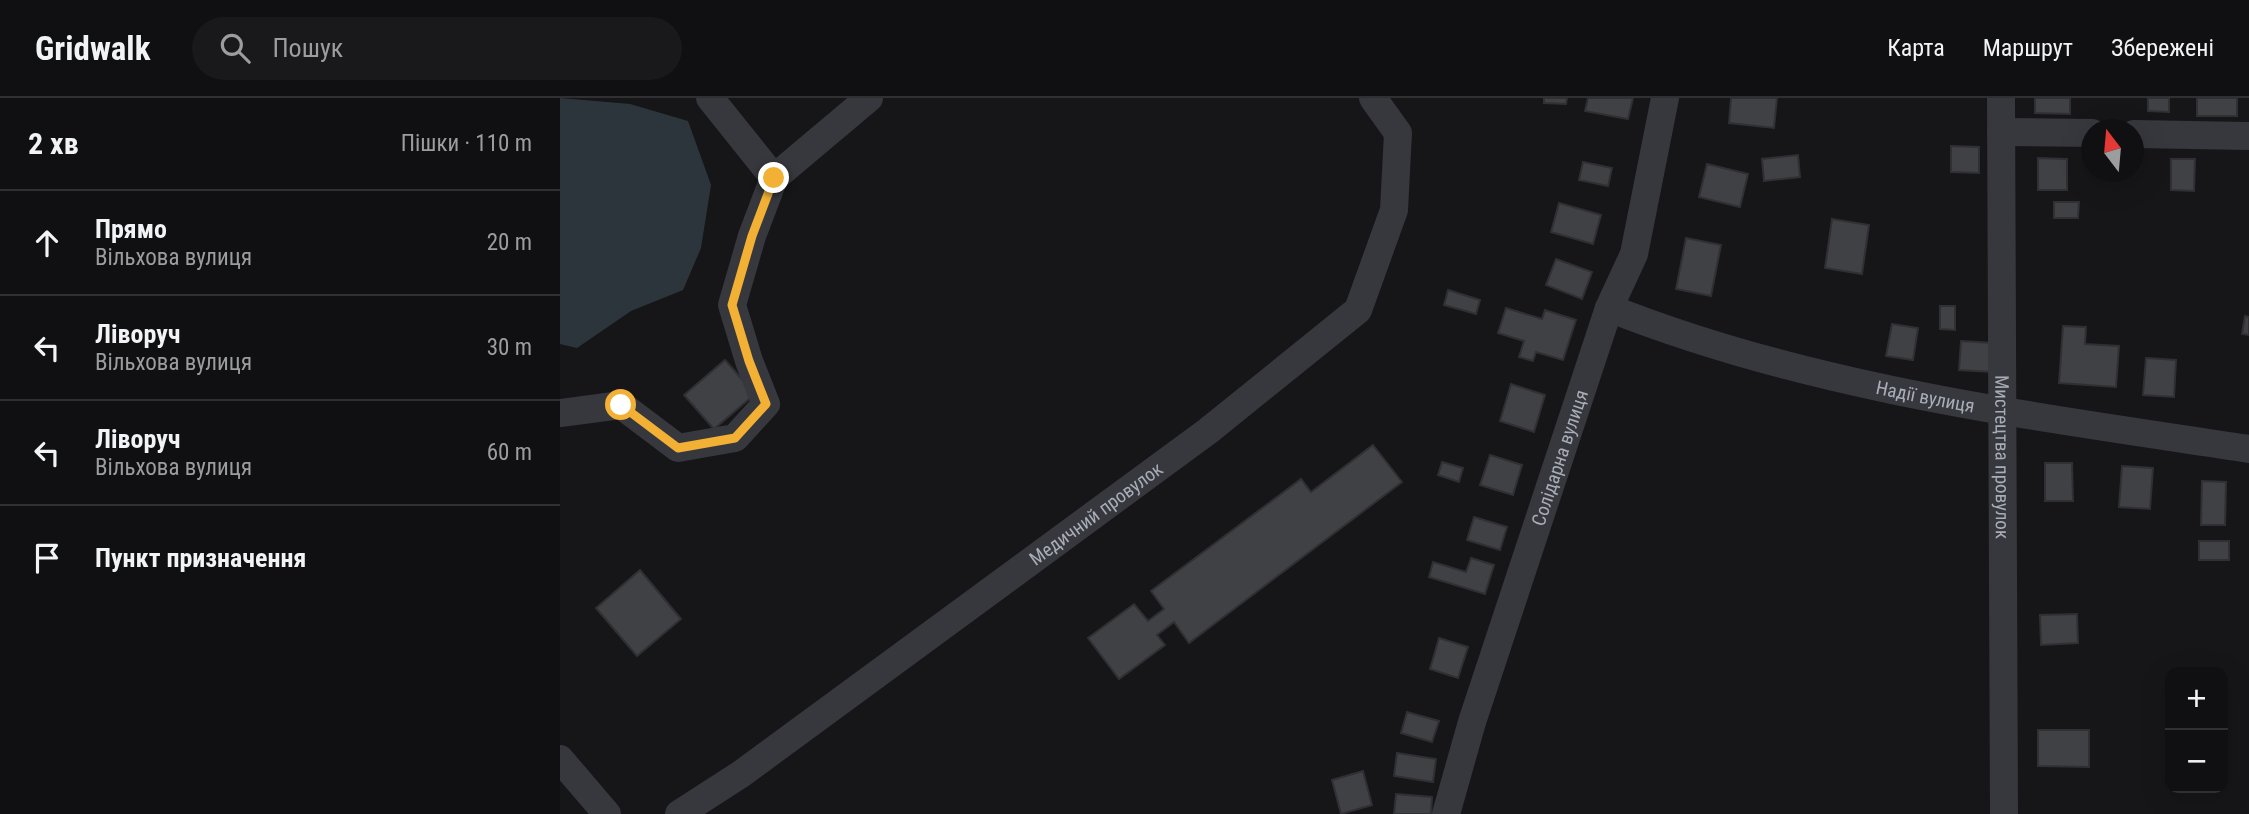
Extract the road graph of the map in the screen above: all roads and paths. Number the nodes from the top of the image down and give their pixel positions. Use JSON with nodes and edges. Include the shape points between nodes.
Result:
{"nodes":[{"id":1,"x":710,"y":98,"type":"edge"},
{"id":2,"x":869,"y":98,"type":"edge"},
{"id":3,"x":1373,"y":98,"type":"edge"},
{"id":4,"x":1665,"y":98,"type":"edge"},
{"id":5,"x":2001,"y":98,"type":"edge"},
{"id":6,"x":2001,"y":132,"type":"junction"},
{"id":7,"x":2081,"y":133,"type":"edge"},
{"id":8,"x":2144,"y":134,"type":"edge"},
{"id":9,"x":2249,"y":136,"type":"edge"},
{"id":10,"x":774,"y":178,"type":"junction"},
{"id":11,"x":1609,"y":308,"type":"junction"},
{"id":12,"x":560,"y":412,"type":"edge"},
{"id":13,"x":2003,"y":412,"type":"junction"},
{"id":14,"x":2249,"y":449,"type":"edge"},
{"id":15,"x":560,"y":759,"type":"edge"},
{"id":16,"x":607,"y":814,"type":"edge"},
{"id":17,"x":679,"y":814,"type":"edge"},
{"id":18,"x":1446,"y":814,"type":"edge"},
{"id":19,"x":2004,"y":814,"type":"edge"}],
"edges":[{"from":1,"to":10,"type":"street"},
{"from":2,"to":10,"type":"street"},
{"from":3,"to":17,"type":"street","name":"Медичний провулок","via":[[1398,133],[1394,210],[1358,310],[1208,431],[741,774]]},
{"from":4,"to":11,"type":"street","name":"Солідарна вулиця","via":[[1634,254]]},
{"from":5,"to":6,"type":"street","name":"Мистецтва провулок"},
{"from":6,"to":7,"type":"street"},
{"from":6,"to":13,"type":"street","name":"Мистецтва провулок"},
{"from":8,"to":9,"type":"street"},
{"from":10,"to":12,"type":"street","via":[[732,305],[766,404],[735,438],[678,448],[621,405]]},
{"from":11,"to":13,"type":"street","name":"Надії вулиця","via":[[1667,331],[1850,382]]},
{"from":11,"to":18,"type":"street","name":"Солідарна вулиця"},
{"from":13,"to":14,"type":"street","name":"Надії вулиця"},
{"from":13,"to":19,"type":"street","name":"Мистецтва провулок"},
{"from":15,"to":16,"type":"street"}]}
